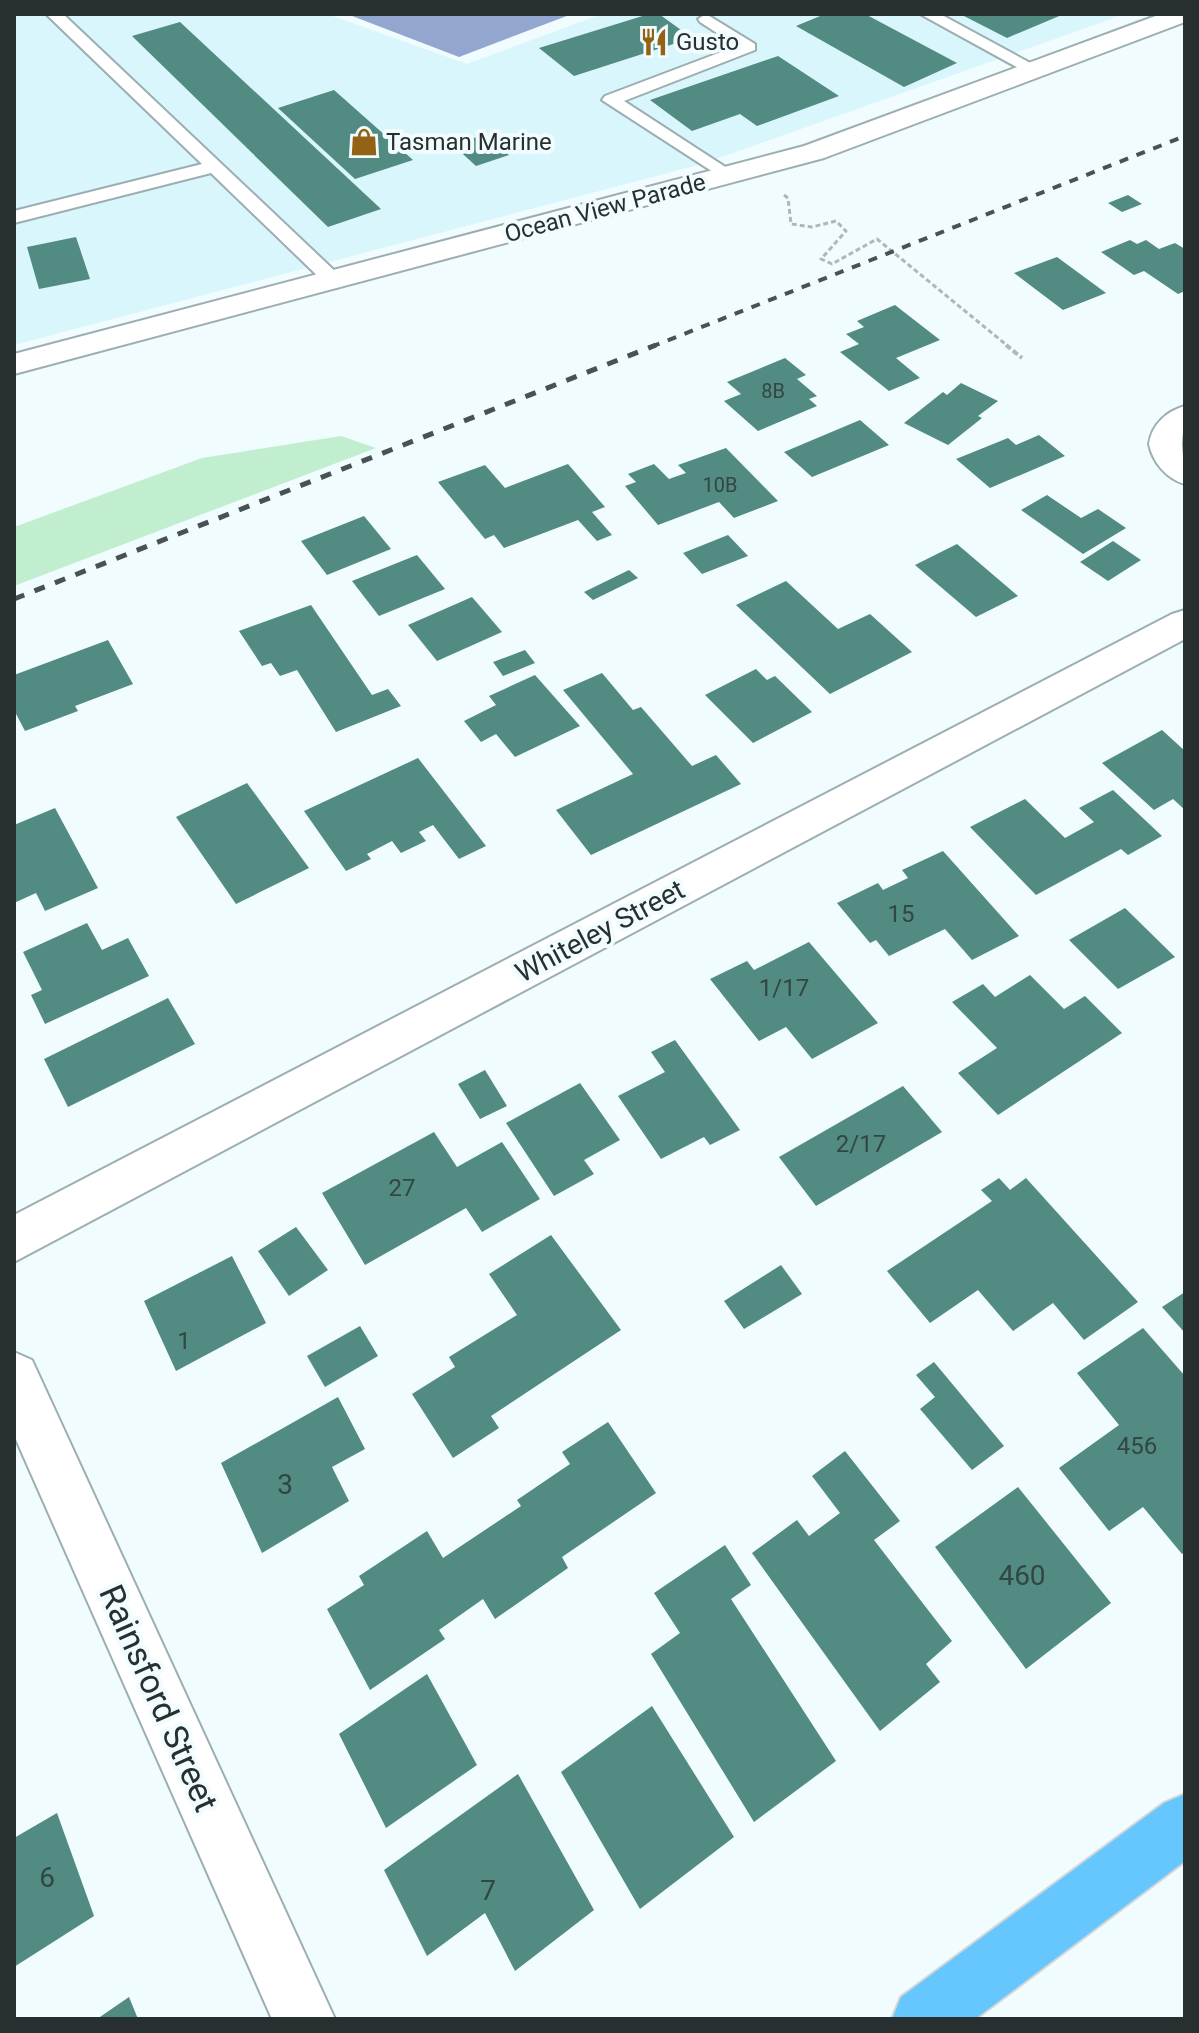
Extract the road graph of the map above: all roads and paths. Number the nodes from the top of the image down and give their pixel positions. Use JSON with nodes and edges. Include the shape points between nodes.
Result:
{"nodes":[{"id":1,"x":54,"y":14,"type":"edge"},
{"id":2,"x":928,"y":14,"type":"edge"},
{"id":3,"x":1184,"y":14,"type":"edge"},
{"id":4,"x":706,"y":19,"type":"dead end"},
{"id":5,"x":1037,"y":71,"type":"junction"},
{"id":6,"x":213,"y":167,"type":"junction"},
{"id":7,"x":737,"y":173,"type":"junction"},
{"id":8,"x":14,"y":217,"type":"edge"},
{"id":9,"x":332,"y":279,"type":"junction"},
{"id":10,"x":1022,"y":358,"type":"dead end"},
{"id":11,"x":14,"y":364,"type":"edge"},
{"id":12,"x":1185,"y":416,"type":"edge"},
{"id":13,"x":1185,"y":473,"type":"edge"},
{"id":14,"x":1185,"y":623,"type":"edge"},
{"id":15,"x":14,"y":1240,"type":"edge"},
{"id":16,"x":14,"y":1377,"type":"edge"},
{"id":17,"x":1185,"y":1824,"type":"edge"},
{"id":18,"x":304,"y":2019,"type":"edge"},
{"id":19,"x":923,"y":2019,"type":"edge"}],
"edges":[{"from":1,"to":6,"type":"lane"},
{"from":2,"to":5,"type":"lane"},
{"from":3,"to":5,"type":"street","name":"Ocean View Parade"},
{"from":4,"to":7,"type":"lane","via":[[749,47],[611,100]]},
{"from":5,"to":7,"type":"street","name":"Ocean View Parade","via":[[814,152]]},
{"from":6,"to":8,"type":"lane"},
{"from":6,"to":9,"type":"lane"},
{"from":7,"to":9,"type":"street","name":"Ocean View Parade"},
{"from":7,"to":10,"type":"path","via":[[788,198],[791,224],[812,227],[836,221],[846,231],[821,259],[832,264],[877,239]]},
{"from":9,"to":11,"type":"street","name":"Ocean View Parade"},
{"from":12,"to":13,"type":"street","via":[[1171,425],[1165,443],[1169,458]]},
{"from":14,"to":15,"type":"street","name":"Whiteley Street"},
{"from":16,"to":18,"type":"street","name":"Rainsford Street"},
{"from":17,"to":19,"type":"highway"}]}
